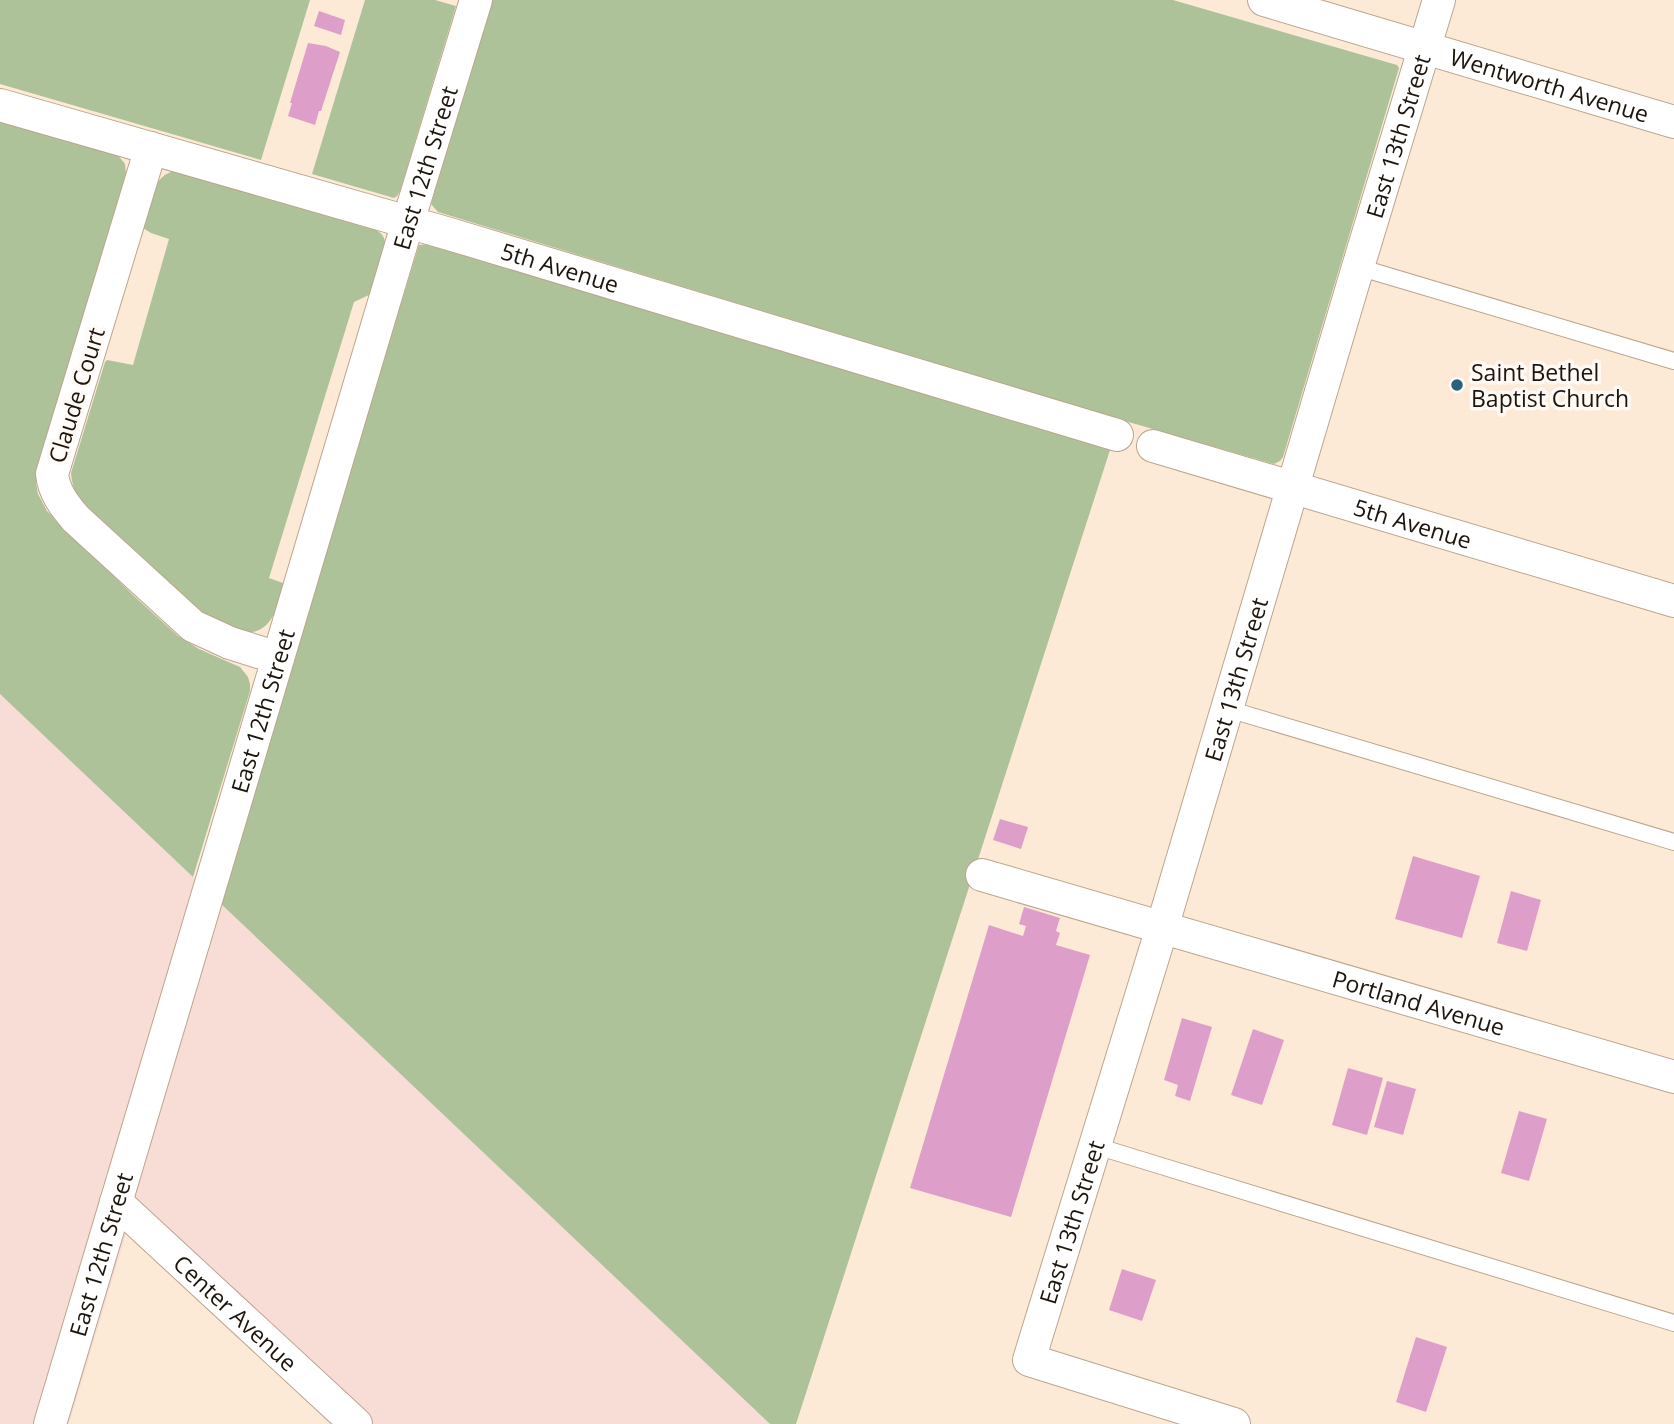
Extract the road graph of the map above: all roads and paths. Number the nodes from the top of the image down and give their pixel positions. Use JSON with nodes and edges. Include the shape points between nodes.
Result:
{"nodes":[{"id":1,"x":1264,"y":0,"type":"edge"},
{"id":2,"x":1439,"y":0,"type":"edge"},
{"id":3,"x":470,"y":2,"type":"edge"},
{"id":4,"x":1424,"y":48,"type":"junction"},
{"id":5,"x":0,"y":105,"type":"edge"},
{"id":6,"x":1674,"y":122,"type":"edge"},
{"id":7,"x":151,"y":148,"type":"junction"},
{"id":8,"x":408,"y":222,"type":"junction"},
{"id":9,"x":1358,"y":267,"type":"junction"},
{"id":10,"x":1674,"y":361,"type":"edge"},
{"id":11,"x":1116,"y":435,"type":"dead end"},
{"id":12,"x":1153,"y":446,"type":"dead end"},
{"id":13,"x":1293,"y":489,"type":"junction"},
{"id":14,"x":1674,"y":601,"type":"edge"},
{"id":15,"x":278,"y":658,"type":"junction"},
{"id":16,"x":1228,"y":709,"type":"junction"},
{"id":17,"x":1674,"y":842,"type":"edge"},
{"id":18,"x":982,"y":875,"type":"dead end"},
{"id":19,"x":1162,"y":928,"type":"junction"},
{"id":20,"x":1674,"y":1077,"type":"edge"},
{"id":21,"x":1096,"y":1146,"type":"junction"},
{"id":22,"x":116,"y":1202,"type":"junction"},
{"id":23,"x":1674,"y":1323,"type":"edge"},
{"id":24,"x":1170,"y":1414,"type":"edge"},
{"id":25,"x":50,"y":1424,"type":"edge"},
{"id":26,"x":356,"y":1424,"type":"edge"},
{"id":27,"x":1234,"y":1424,"type":"edge"}],
"edges":[{"from":1,"to":4,"type":"street","name":"Wentworth Avenue"},
{"from":2,"to":4,"type":"street","name":"East 13th Street"},
{"from":3,"to":8,"type":"street","name":"East 12th Street"},
{"from":4,"to":6,"type":"street","name":"Wentworth Avenue"},
{"from":4,"to":9,"type":"street","name":"East 13th Street"},
{"from":5,"to":7,"type":"street","name":"5th Avenue"},
{"from":7,"to":8,"type":"street","name":"5th Avenue"},
{"from":7,"to":15,"type":"street","name":"Claude Court","via":[[52,474],[53,484],[76,519],[193,626]]},
{"from":8,"to":11,"type":"street","name":"5th Avenue"},
{"from":8,"to":15,"type":"street","name":"East 12th Street"},
{"from":9,"to":10,"type":"lane"},
{"from":9,"to":13,"type":"street","name":"East 13th Street"},
{"from":12,"to":13,"type":"street","name":"5th Avenue"},
{"from":13,"to":14,"type":"street","name":"5th Avenue"},
{"from":13,"to":16,"type":"street","name":"East 13th Street"},
{"from":15,"to":22,"type":"street","name":"East 12th Street"},
{"from":16,"to":17,"type":"lane"},
{"from":16,"to":19,"type":"street","name":"East 13th Street"},
{"from":18,"to":19,"type":"street","name":"Portland Avenue"},
{"from":19,"to":20,"type":"street","name":"Portland Avenue"},
{"from":19,"to":21,"type":"street","name":"East 13th Street"},
{"from":21,"to":23,"type":"lane"},
{"from":21,"to":24,"type":"street","name":"East 13th Street","via":[[1030,1360]]},
{"from":22,"to":25,"type":"street","name":"East 12th Street"},
{"from":22,"to":26,"type":"street","name":"Center Avenue"},
{"from":24,"to":27,"type":"street"}]}
